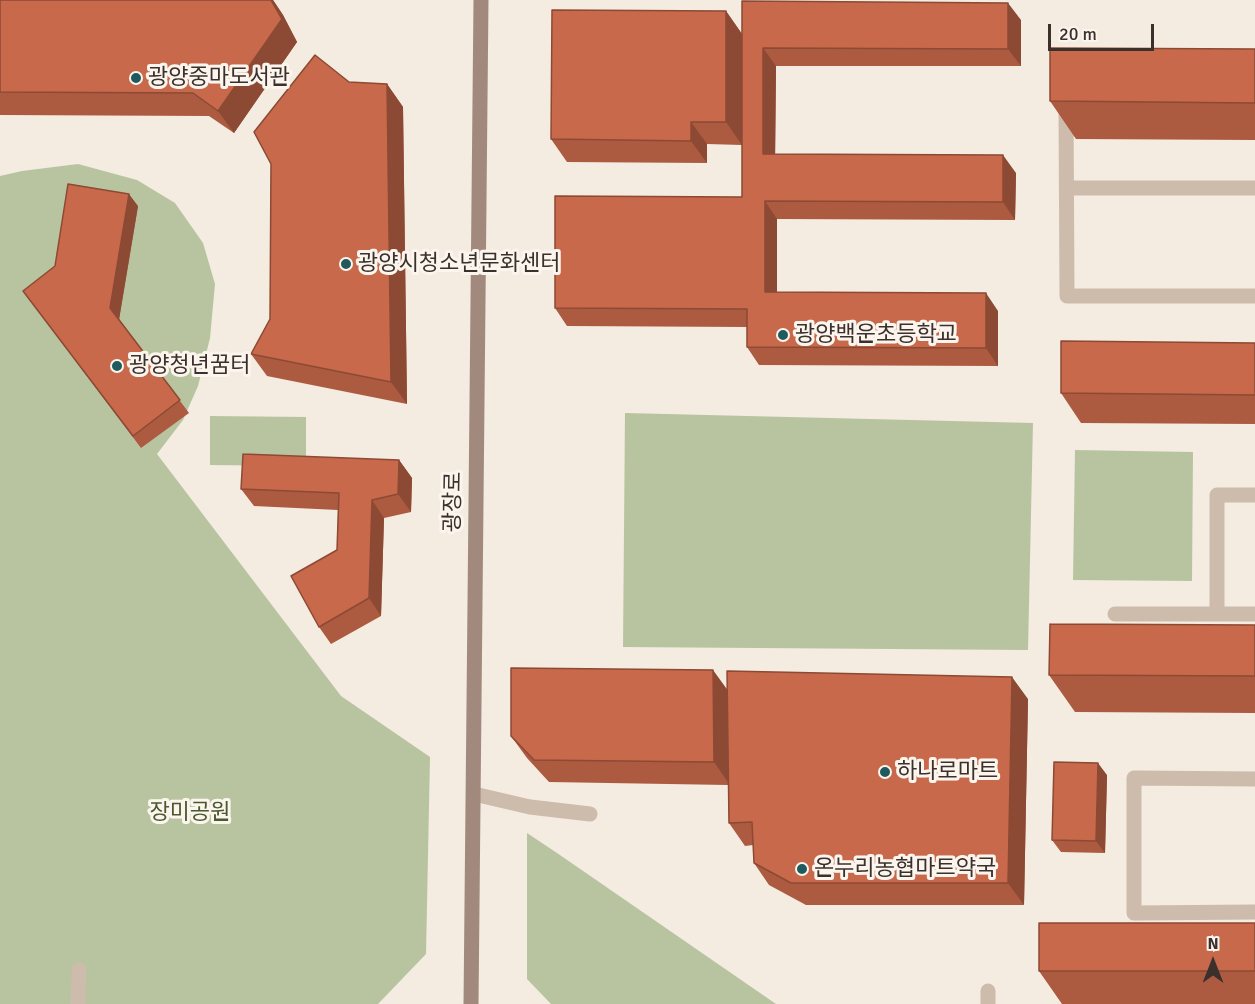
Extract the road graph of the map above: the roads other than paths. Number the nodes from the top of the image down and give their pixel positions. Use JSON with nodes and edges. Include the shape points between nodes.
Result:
{"nodes":[{"id":1,"x":481,"y":0,"type":"edge"},
{"id":2,"x":1066,"y":93,"type":"edge"},
{"id":3,"x":1067,"y":188,"type":"junction"},
{"id":4,"x":1255,"y":188,"type":"edge"},
{"id":5,"x":1255,"y":296,"type":"edge"},
{"id":6,"x":1255,"y":495,"type":"edge"},
{"id":7,"x":1115,"y":614,"type":"dead end"},
{"id":8,"x":1217,"y":614,"type":"junction"},
{"id":9,"x":1255,"y":614,"type":"edge"},
{"id":10,"x":1255,"y":779,"type":"edge"},
{"id":11,"x":474,"y":794,"type":"junction"},
{"id":12,"x":590,"y":814,"type":"dead end"},
{"id":13,"x":1255,"y":912,"type":"edge"},
{"id":14,"x":79,"y":970,"type":"dead end"},
{"id":15,"x":78,"y":1004,"type":"edge"},
{"id":16,"x":471,"y":1004,"type":"edge"}],
"edges":[{"from":1,"to":11,"type":"street","name":"광장로"},
{"from":2,"to":3,"type":"lane"},
{"from":3,"to":4,"type":"lane"},
{"from":3,"to":5,"type":"lane","via":[[1067,296]]},
{"from":6,"to":8,"type":"lane","via":[[1217,495]]},
{"from":7,"to":8,"type":"lane"},
{"from":8,"to":9,"type":"lane"},
{"from":10,"to":13,"type":"lane","via":[[1134,778],[1134,913]]},
{"from":11,"to":12,"type":"lane","via":[[530,807]]},
{"from":11,"to":16,"type":"street","name":"광장로"},
{"from":14,"to":15,"type":"lane"}]}
